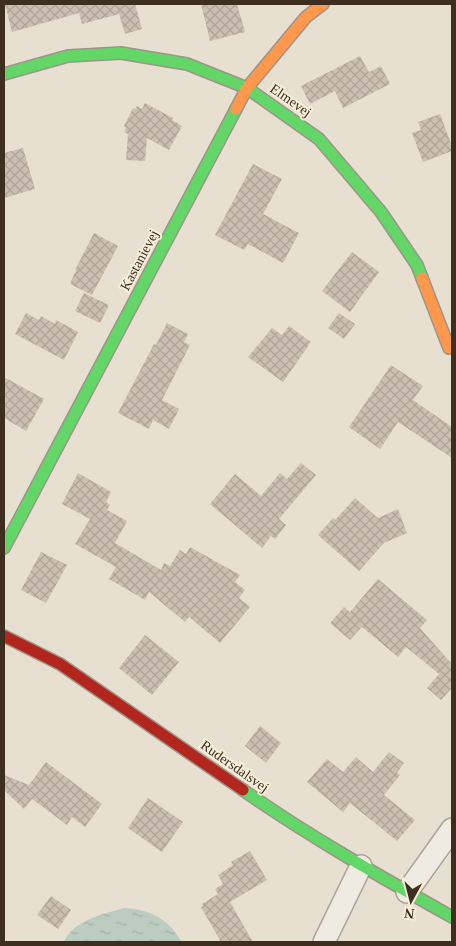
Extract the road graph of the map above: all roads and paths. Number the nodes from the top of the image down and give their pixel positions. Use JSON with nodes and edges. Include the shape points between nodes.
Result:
{"nodes":[{"id":1,"x":323,"y":4,"type":"edge"},
{"id":2,"x":4,"y":74,"type":"edge"},
{"id":3,"x":247,"y":88,"type":"junction"},
{"id":4,"x":449,"y":348,"type":"dead end"},
{"id":5,"x":4,"y":548,"type":"edge"},
{"id":6,"x":4,"y":636,"type":"edge"},
{"id":7,"x":452,"y":829,"type":"edge"},
{"id":8,"x":361,"y":866,"type":"junction"},
{"id":9,"x":406,"y":892,"type":"junction"},
{"id":10,"x":452,"y":917,"type":"edge"},
{"id":11,"x":324,"y":942,"type":"edge"}],
"edges":[{"from":1,"to":3,"type":"street","name":"Kastanievej","via":[[306,17]]},
{"from":2,"to":3,"type":"street","name":"Elmevej","via":[[68,56],[121,54],[187,64]]},
{"from":3,"to":4,"type":"street","name":"Elmevej","via":[[319,139],[381,212],[417,265]]},
{"from":3,"to":5,"type":"street","name":"Kastanievej"},
{"from":6,"to":8,"type":"street","name":"Rudersdalsvej","via":[[60,664],[286,820]]},
{"from":7,"to":9,"type":"street"},
{"from":8,"to":9,"type":"street","name":"Rudersdalsvej"},
{"from":8,"to":11,"type":"street"},
{"from":9,"to":10,"type":"street","name":"Rudersdalsvej"}]}
